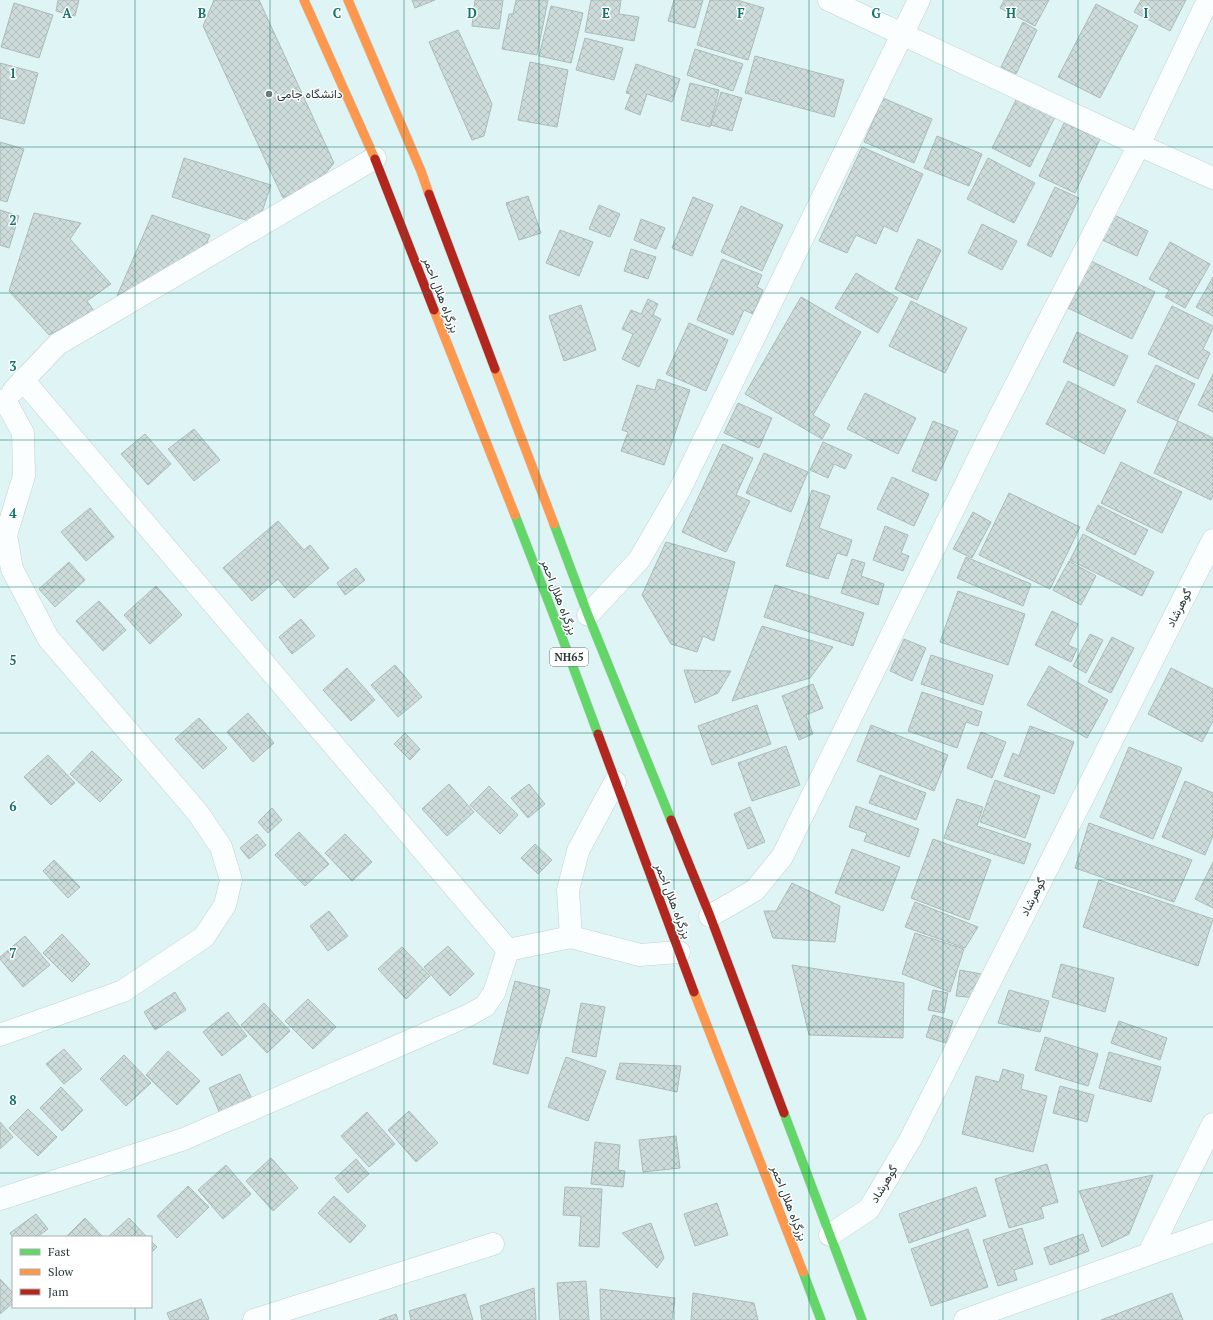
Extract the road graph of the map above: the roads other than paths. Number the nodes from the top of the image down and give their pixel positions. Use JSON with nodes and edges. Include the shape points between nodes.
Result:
{"nodes":[{"id":1,"x":304,"y":0,"type":"edge"},
{"id":2,"x":348,"y":0,"type":"edge"},
{"id":3,"x":829,"y":0,"type":"edge"},
{"id":4,"x":919,"y":0,"type":"edge"},
{"id":5,"x":1208,"y":0,"type":"edge"},
{"id":6,"x":903,"y":34,"type":"junction"},
{"id":7,"x":1139,"y":145,"type":"junction"},
{"id":8,"x":375,"y":158,"type":"junction"},
{"id":9,"x":1213,"y":178,"type":"edge"},
{"id":10,"x":23,"y":380,"type":"junction"},
{"id":11,"x":2,"y":403,"type":"edge"},
{"id":12,"x":1213,"y":540,"type":"edge"},
{"id":13,"x":588,"y":615,"type":"junction"},
{"id":14,"x":615,"y":782,"type":"junction"},
{"id":15,"x":710,"y":916,"type":"junction"},
{"id":16,"x":571,"y":937,"type":"junction"},
{"id":17,"x":508,"y":950,"type":"junction"},
{"id":18,"x":679,"y":952,"type":"junction"},
{"id":19,"x":0,"y":1035,"type":"edge"},
{"id":20,"x":1213,"y":1124,"type":"edge"},
{"id":21,"x":0,"y":1199,"type":"edge"},
{"id":22,"x":1213,"y":1231,"type":"edge"},
{"id":23,"x":830,"y":1235,"type":"junction"},
{"id":24,"x":493,"y":1244,"type":"dead end"},
{"id":25,"x":1149,"y":1253,"type":"junction"},
{"id":26,"x":254,"y":1320,"type":"edge"},
{"id":27,"x":821,"y":1320,"type":"edge"},
{"id":28,"x":862,"y":1320,"type":"edge"},
{"id":29,"x":965,"y":1320,"type":"edge"}],
"edges":[{"from":1,"to":8,"type":"highway","name":"بزرگراه هلال احمر","number":"NH65"},
{"from":2,"to":13,"type":"highway","name":"بزرگراه هلال احمر","number":"NH65","via":[[421,171]]},
{"from":3,"to":6,"type":"street"},
{"from":4,"to":6,"type":"street"},
{"from":5,"to":7,"type":"street"},
{"from":6,"to":7,"type":"street"},
{"from":6,"to":13,"type":"street","via":[[679,491],[639,560]]},
{"from":7,"to":9,"type":"street"},
{"from":7,"to":15,"type":"street","via":[[984,448],[782,857],[755,890]]},
{"from":8,"to":10,"type":"street","via":[[58,344]]},
{"from":8,"to":14,"type":"highway","name":"بزرگراه هلال احمر","number":"NH65","via":[[556,622]]},
{"from":10,"to":11,"type":"street"},
{"from":10,"to":17,"type":"street"},
{"from":11,"to":19,"type":"street","via":[[23,434],[24,476],[6,535],[12,570],[48,638],[198,813],[221,847],[231,880],[225,905],[204,937],[123,991]]},
{"from":12,"to":23,"type":"street","name":"گوهرشاد","via":[[910,1140],[869,1209]]},
{"from":13,"to":15,"type":"highway","name":"بزرگراه هلال احمر","number":"NH65"},
{"from":14,"to":16,"type":"street","via":[[578,851],[568,890]]},
{"from":14,"to":18,"type":"highway","name":"بزرگراه هلال احمر","number":"NH65"},
{"from":15,"to":23,"type":"highway","name":"بزرگراه هلال احمر","number":"NH65"},
{"from":16,"to":17,"type":"street"},
{"from":16,"to":18,"type":"street","via":[[640,955]]},
{"from":17,"to":21,"type":"street","via":[[494,993],[485,1006],[469,1015],[184,1139]]},
{"from":18,"to":27,"type":"highway","name":"بزرگراه هلال احمر","number":"NH65"},
{"from":20,"to":25,"type":"street"},
{"from":22,"to":25,"type":"street"},
{"from":23,"to":28,"type":"highway","name":"بزرگراه هلال احمر","number":"NH65"},
{"from":24,"to":26,"type":"street"},
{"from":25,"to":29,"type":"street"}]}
